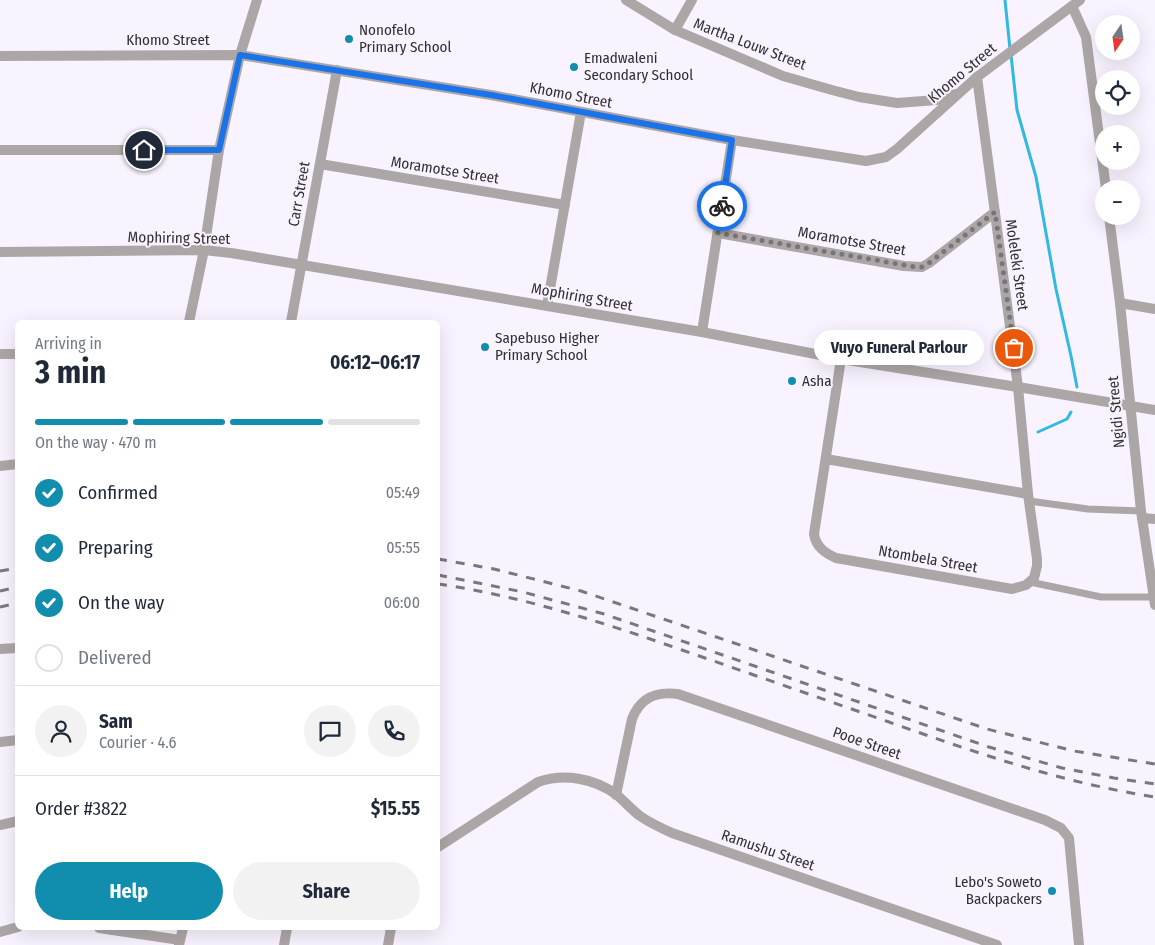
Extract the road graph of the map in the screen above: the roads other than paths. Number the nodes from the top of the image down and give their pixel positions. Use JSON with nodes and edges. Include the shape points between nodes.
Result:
{"nodes":[{"id":1,"x":257,"y":0,"type":"edge"},
{"id":2,"x":626,"y":0,"type":"edge"},
{"id":3,"x":692,"y":0,"type":"edge"},
{"id":4,"x":1076,"y":3,"type":"edge"},
{"id":5,"x":675,"y":30,"type":"junction"},
{"id":6,"x":240,"y":55,"type":"junction"},
{"id":7,"x":0,"y":56,"type":"edge"},
{"id":8,"x":337,"y":70,"type":"junction"},
{"id":9,"x":977,"y":77,"type":"junction"},
{"id":10,"x":958,"y":93,"type":"junction"},
{"id":11,"x":581,"y":112,"type":"junction"},
{"id":12,"x":732,"y":140,"type":"junction"},
{"id":13,"x":0,"y":150,"type":"edge"},
{"id":14,"x":219,"y":150,"type":"junction"},
{"id":15,"x":320,"y":164,"type":"junction"},
{"id":16,"x":1105,"y":180,"type":"edge"},
{"id":17,"x":565,"y":205,"type":"junction"},
{"id":18,"x":995,"y":212,"type":"junction"},
{"id":19,"x":1110,"y":225,"type":"edge"},
{"id":20,"x":718,"y":233,"type":"junction"},
{"id":21,"x":204,"y":250,"type":"junction"},
{"id":22,"x":0,"y":252,"type":"edge"},
{"id":23,"x":302,"y":265,"type":"junction"},
{"id":24,"x":1120,"y":303,"type":"junction"},
{"id":25,"x":548,"y":306,"type":"junction"},
{"id":26,"x":1155,"y":309,"type":"edge"},
{"id":27,"x":189,"y":320,"type":"edge"},
{"id":28,"x":292,"y":320,"type":"edge"},
{"id":29,"x":702,"y":332,"type":"junction"},
{"id":30,"x":0,"y":354,"type":"edge"},
{"id":31,"x":15,"y":354,"type":"edge"},
{"id":32,"x":841,"y":359,"type":"junction"},
{"id":33,"x":1018,"y":387,"type":"junction"},
{"id":34,"x":1131,"y":406,"type":"junction"},
{"id":35,"x":1155,"y":410,"type":"edge"},
{"id":36,"x":826,"y":460,"type":"junction"},
{"id":37,"x":15,"y":464,"type":"edge"},
{"id":38,"x":0,"y":466,"type":"edge"},
{"id":39,"x":1028,"y":497,"type":"junction"},
{"id":40,"x":1141,"y":515,"type":"junction"},
{"id":41,"x":1155,"y":519,"type":"edge"},
{"id":42,"x":1032,"y":580,"type":"junction"},
{"id":43,"x":1154,"y":601,"type":"edge"},
{"id":44,"x":15,"y":648,"type":"edge"},
{"id":45,"x":0,"y":649,"type":"edge"},
{"id":46,"x":15,"y":740,"type":"edge"},
{"id":47,"x":0,"y":742,"type":"edge"},
{"id":48,"x":616,"y":795,"type":"junction"},
{"id":49,"x":15,"y":822,"type":"edge"},
{"id":50,"x":0,"y":825,"type":"edge"},
{"id":51,"x":440,"y":846,"type":"edge"},
{"id":52,"x":15,"y":928,"type":"edge"},
{"id":53,"x":110,"y":930,"type":"edge"},
{"id":54,"x":183,"y":930,"type":"edge"},
{"id":55,"x":287,"y":930,"type":"edge"},
{"id":56,"x":391,"y":930,"type":"edge"},
{"id":57,"x":0,"y":932,"type":"edge"},
{"id":58,"x":180,"y":943,"type":"edge"},
{"id":59,"x":284,"y":945,"type":"edge"},
{"id":60,"x":388,"y":945,"type":"edge"},
{"id":61,"x":997,"y":945,"type":"edge"},
{"id":62,"x":1079,"y":945,"type":"edge"}],
"edges":[{"from":1,"to":6,"type":"street"},
{"from":2,"to":5,"type":"street","name":"Martha Louw Street"},
{"from":3,"to":5,"type":"street"},
{"from":4,"to":9,"type":"street","name":"Khomo Street"},
{"from":4,"to":16,"type":"street","via":[[1086,37]]},
{"from":5,"to":10,"type":"street","name":"Martha Louw Street","via":[[783,76],[859,97],[909,103],[937,100]]},
{"from":6,"to":7,"type":"street","name":"Khomo Street"},
{"from":6,"to":8,"type":"street","name":"Khomo Street"},
{"from":6,"to":14,"type":"street"},
{"from":8,"to":11,"type":"street","name":"Khomo Street"},
{"from":8,"to":15,"type":"street","name":"Carr Street"},
{"from":9,"to":10,"type":"street","name":"Khomo Street"},
{"from":9,"to":18,"type":"street","name":"Moleleki Street"},
{"from":10,"to":12,"type":"street","name":"Khomo Street","via":[[897,149],[875,160],[848,159]]},
{"from":11,"to":12,"type":"street","name":"Khomo Street"},
{"from":11,"to":17,"type":"street"},
{"from":12,"to":20,"type":"street"},
{"from":13,"to":14,"type":"street"},
{"from":14,"to":21,"type":"street"},
{"from":15,"to":17,"type":"street","name":"Moramotse Street"},
{"from":15,"to":23,"type":"street","name":"Carr Street"},
{"from":17,"to":25,"type":"street"},
{"from":18,"to":20,"type":"street","name":"Moramotse Street","via":[[922,267]]},
{"from":18,"to":33,"type":"street","name":"Moleleki Street"},
{"from":19,"to":24,"type":"street","name":"Ngidi Street"},
{"from":20,"to":29,"type":"street"},
{"from":21,"to":22,"type":"street","name":"Mophiring Street"},
{"from":21,"to":23,"type":"street","name":"Mophiring Street"},
{"from":21,"to":27,"type":"street"},
{"from":23,"to":25,"type":"street","name":"Mophiring Street"},
{"from":23,"to":28,"type":"street","name":"Carr Street"},
{"from":24,"to":26,"type":"street"},
{"from":24,"to":34,"type":"street","name":"Ngidi Street"},
{"from":25,"to":29,"type":"street","name":"Mophiring Street"},
{"from":29,"to":32,"type":"street","name":"Mophiring Street"},
{"from":30,"to":31,"type":"street"},
{"from":32,"to":33,"type":"street","name":"Mophiring Street"},
{"from":32,"to":36,"type":"street"},
{"from":33,"to":34,"type":"street","name":"Mophiring Street"},
{"from":33,"to":39,"type":"street","name":"Moleleki Street"},
{"from":34,"to":35,"type":"street","name":"Mophiring Street"},
{"from":34,"to":40,"type":"street","name":"Ngidi Street"},
{"from":36,"to":39,"type":"street"},
{"from":36,"to":42,"type":"street","name":"Ntombela Street","via":[[814,534],[818,546],[825,552],[836,558],[1012,589],[1021,588]]},
{"from":37,"to":38,"type":"street"},
{"from":39,"to":40,"type":"street"},
{"from":39,"to":42,"type":"street","name":"Moleleki Street","via":[[1037,559]]},
{"from":40,"to":41,"type":"street"},
{"from":40,"to":43,"type":"street","name":"Ngidi Street"},
{"from":42,"to":43,"type":"street","via":[[1102,598]]},
{"from":44,"to":45,"type":"street"},
{"from":46,"to":47,"type":"street"},
{"from":48,"to":51,"type":"street","name":"Ramushu Street","via":[[583,780],[556,777],[538,782]]},
{"from":48,"to":61,"type":"street","name":"Ramushu Street","via":[[656,826]]},
{"from":48,"to":62,"type":"street","name":"Pooe Street","via":[[635,712],[646,699],[664,693],[678,694],[1061,828],[1069,838]]},
{"from":49,"to":50,"type":"street"},
{"from":52,"to":57,"type":"street"},
{"from":53,"to":58,"type":"street"},
{"from":54,"to":58,"type":"street"},
{"from":55,"to":59,"type":"street"},
{"from":56,"to":60,"type":"street"}]}
